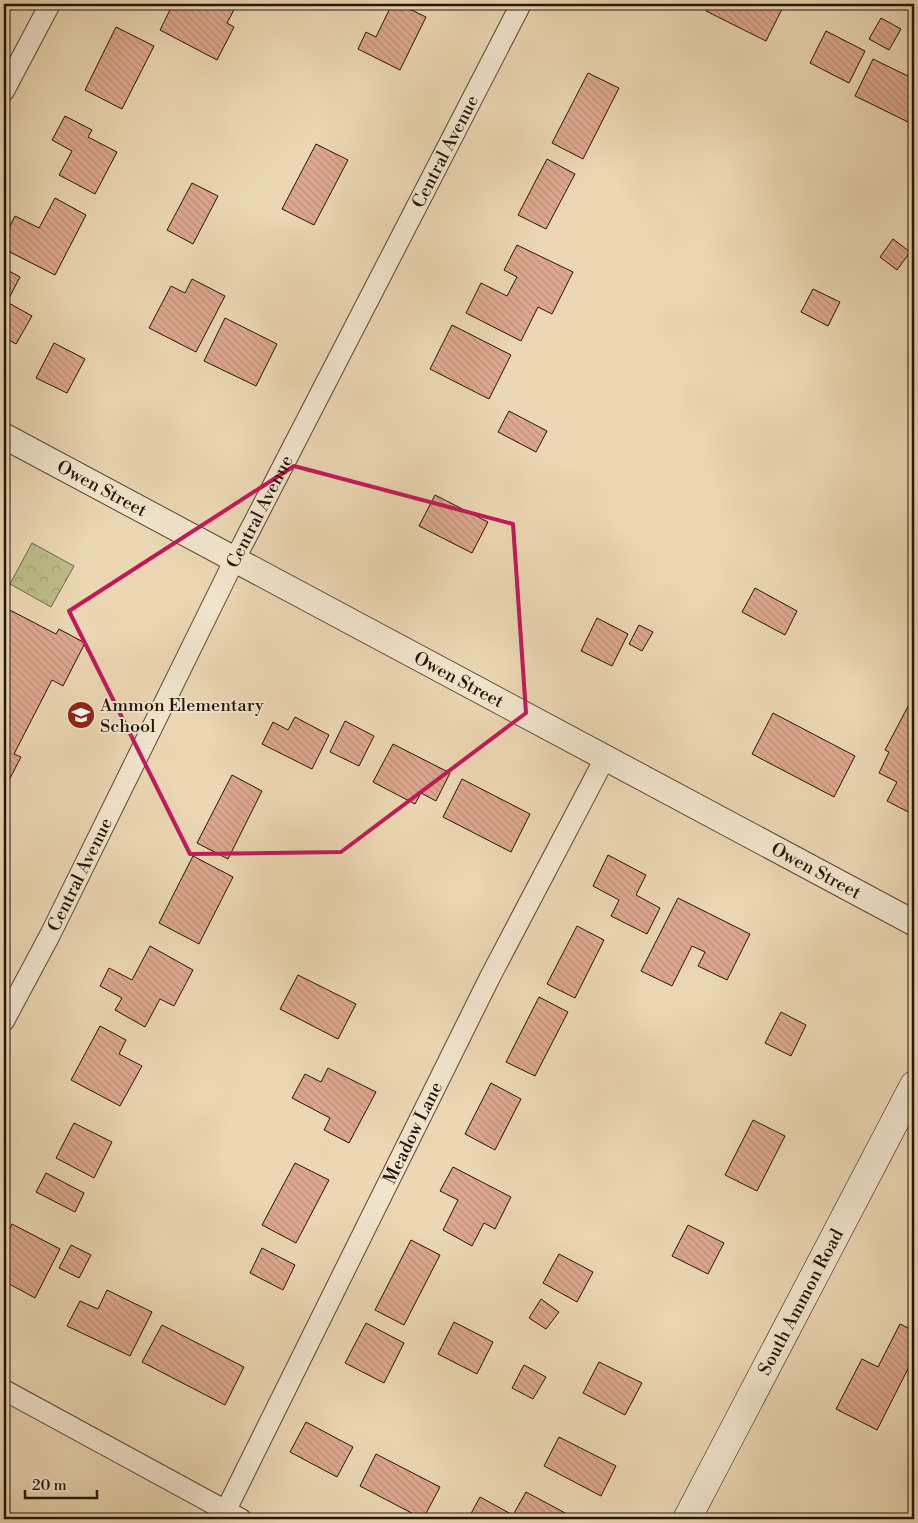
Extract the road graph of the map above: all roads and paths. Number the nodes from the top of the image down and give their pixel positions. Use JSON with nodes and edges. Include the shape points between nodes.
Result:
{"nodes":[{"id":1,"x":50,"y":4,"type":"edge"},
{"id":2,"x":521,"y":4,"type":"edge"},
{"id":3,"x":4,"y":91,"type":"edge"},
{"id":4,"x":4,"y":436,"type":"edge"},
{"id":5,"x":235,"y":559,"type":"junction"},
{"id":6,"x":606,"y":758,"type":"junction"},
{"id":7,"x":914,"y":923,"type":"edge"},
{"id":8,"x":4,"y":1021,"type":"edge"},
{"id":9,"x":914,"y":1086,"type":"edge"},
{"id":10,"x":4,"y":1390,"type":"edge"},
{"id":11,"x":237,"y":1517,"type":"edge"},
{"id":12,"x":688,"y":1519,"type":"edge"}],
"edges":[{"from":1,"to":3,"type":"street"},
{"from":2,"to":5,"type":"street","name":"Central Avenue"},
{"from":4,"to":5,"type":"street","name":"Owen Street"},
{"from":5,"to":6,"type":"street","name":"Owen Street"},
{"from":5,"to":8,"type":"street","name":"Central Avenue","via":[[50,935]]},
{"from":6,"to":7,"type":"street","name":"Owen Street"},
{"from":6,"to":11,"type":"street","name":"Meadow Lane","via":[[490,977]]},
{"from":9,"to":12,"type":"main road","name":"South Ammon Road"},
{"from":10,"to":11,"type":"street"}]}
